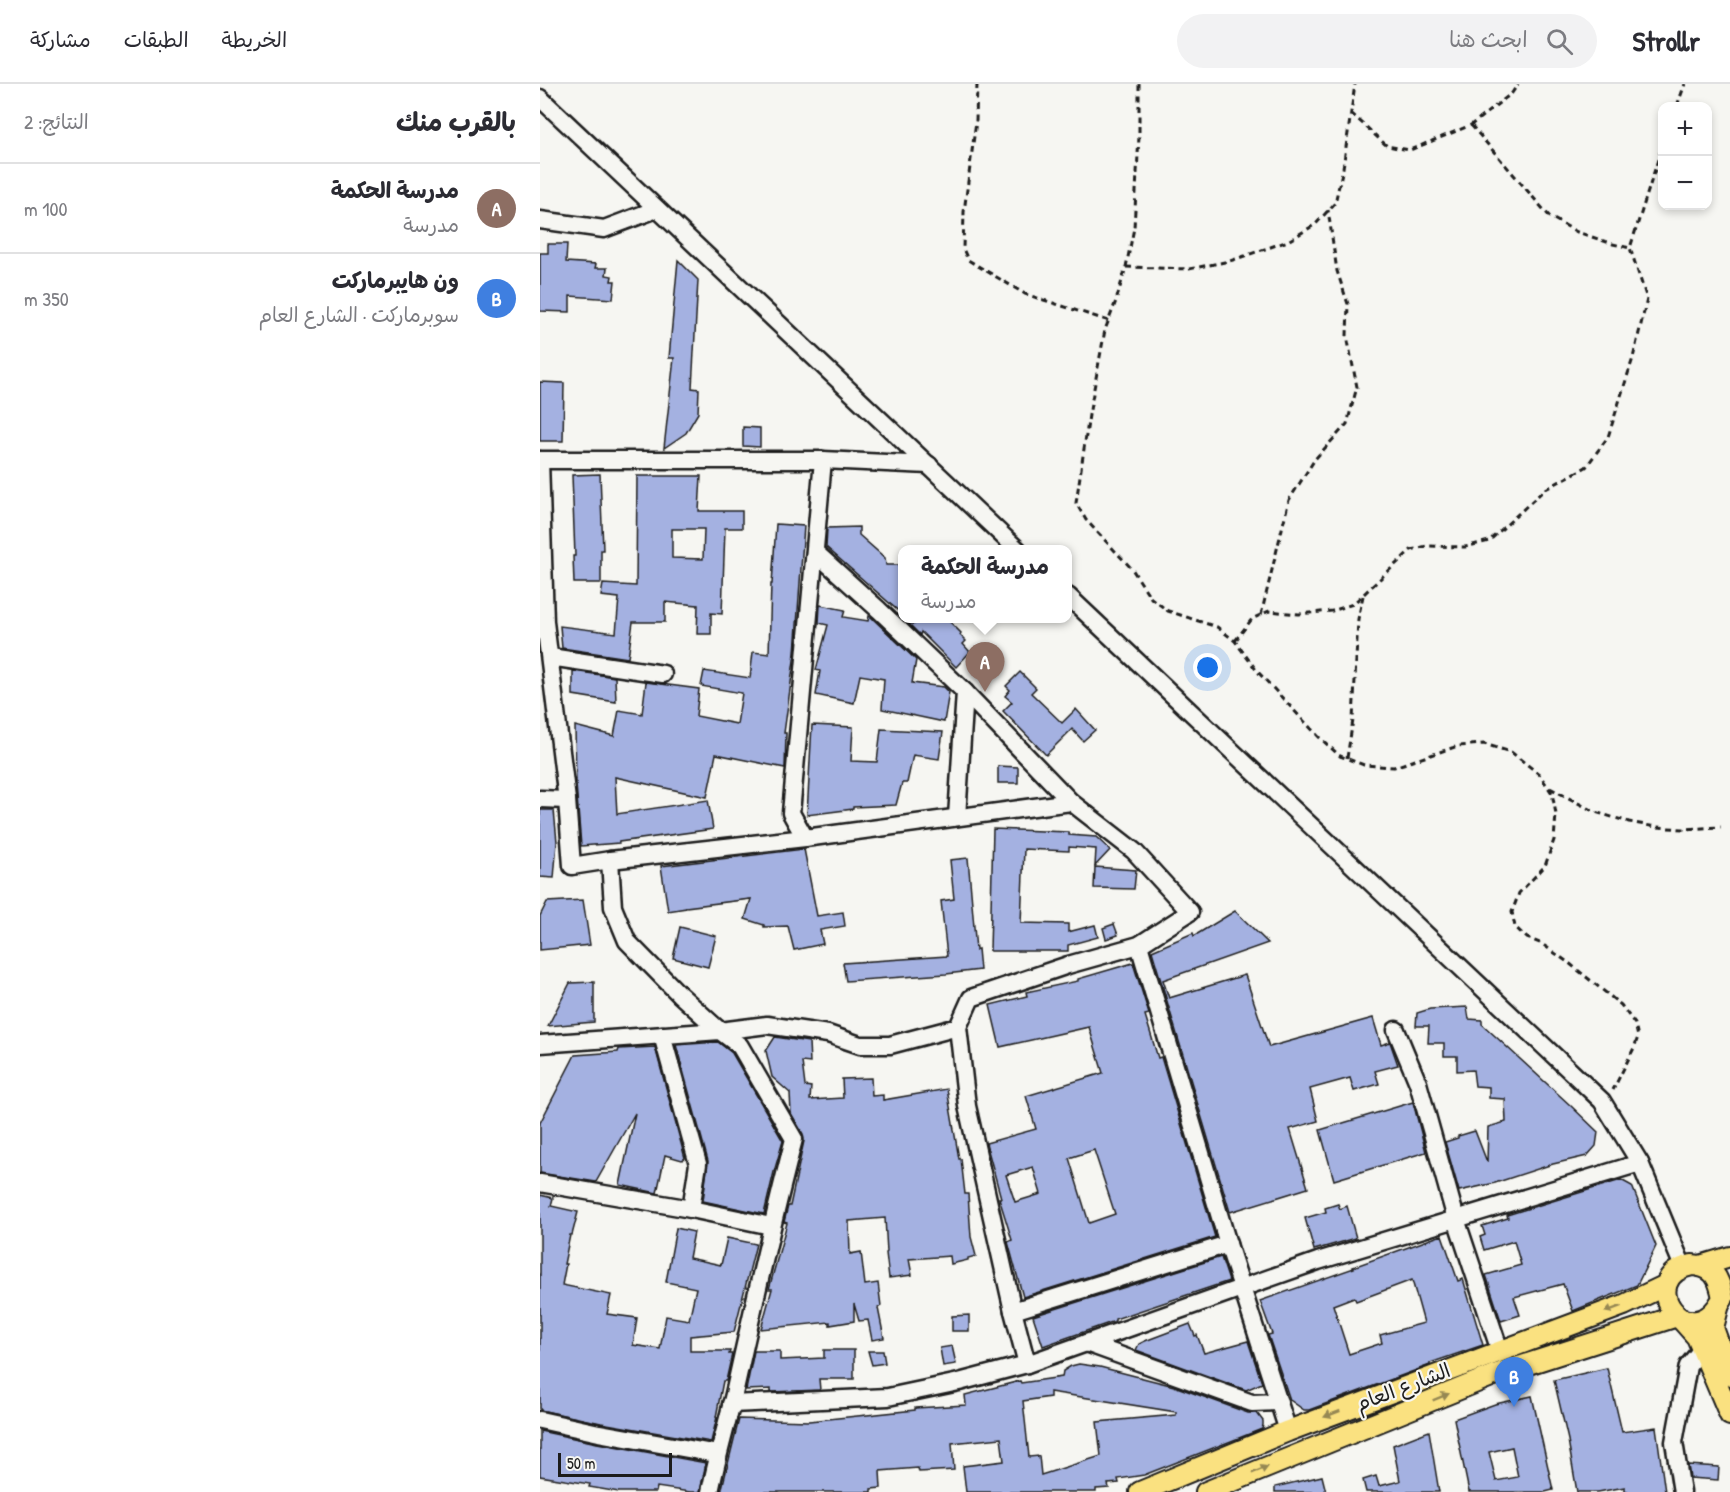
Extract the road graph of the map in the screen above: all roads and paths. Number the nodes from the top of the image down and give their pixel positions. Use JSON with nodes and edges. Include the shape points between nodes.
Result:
{"nodes":[{"id":1,"x":977,"y":84,"type":"edge"},
{"id":2,"x":1140,"y":84,"type":"edge"},
{"id":3,"x":1355,"y":84,"type":"edge"},
{"id":4,"x":1518,"y":84,"type":"edge"},
{"id":5,"x":1685,"y":84,"type":"edge"},
{"id":6,"x":540,"y":98,"type":"edge"},
{"id":7,"x":1678,"y":102,"type":"edge"},
{"id":8,"x":1351,"y":113,"type":"junction"},
{"id":9,"x":1471,"y":125,"type":"junction"},
{"id":10,"x":1659,"y":156,"type":"edge"},
{"id":11,"x":657,"y":209,"type":"junction"},
{"id":12,"x":1328,"y":210,"type":"junction"},
{"id":13,"x":540,"y":220,"type":"edge"},
{"id":14,"x":1630,"y":248,"type":"junction"},
{"id":15,"x":1126,"y":267,"type":"junction"},
{"id":16,"x":1109,"y":321,"type":"junction"},
{"id":17,"x":540,"y":460,"type":"edge"},
{"id":18,"x":823,"y":460,"type":"junction"},
{"id":19,"x":929,"y":465,"type":"junction"},
{"id":20,"x":1014,"y":545,"type":"edge"},
{"id":21,"x":815,"y":552,"type":"junction"},
{"id":22,"x":1364,"y":595,"type":"junction"},
{"id":23,"x":1072,"y":600,"type":"edge"},
{"id":24,"x":1261,"y":615,"type":"junction"},
{"id":25,"x":543,"y":634,"type":"edge"},
{"id":26,"x":1235,"y":641,"type":"junction"},
{"id":27,"x":550,"y":657,"type":"junction"},
{"id":28,"x":663,"y":674,"type":"dead end"},
{"id":29,"x":965,"y":693,"type":"junction"},
{"id":30,"x":1347,"y":758,"type":"junction"},
{"id":31,"x":1549,"y":788,"type":"junction"},
{"id":32,"x":540,"y":799,"type":"edge"},
{"id":33,"x":567,"y":800,"type":"junction"},
{"id":34,"x":1071,"y":802,"type":"junction"},
{"id":35,"x":957,"y":817,"type":"junction"},
{"id":36,"x":1721,"y":827,"type":"dead end"},
{"id":37,"x":805,"y":838,"type":"junction"},
{"id":38,"x":610,"y":860,"type":"junction"},
{"id":39,"x":1138,"y":945,"type":"junction"},
{"id":40,"x":958,"y":1027,"type":"junction"},
{"id":41,"x":1396,"y":1030,"type":"dead end"},
{"id":42,"x":720,"y":1031,"type":"junction"},
{"id":43,"x":662,"y":1035,"type":"junction"},
{"id":44,"x":540,"y":1044,"type":"edge"},
{"id":45,"x":1605,"y":1105,"type":"junction"},
{"id":46,"x":1640,"y":1163,"type":"junction"},
{"id":47,"x":540,"y":1183,"type":"edge"},
{"id":48,"x":691,"y":1209,"type":"junction"},
{"id":49,"x":1456,"y":1219,"type":"junction"},
{"id":50,"x":771,"y":1226,"type":"junction"},
{"id":51,"x":1228,"y":1244,"type":"junction"},
{"id":52,"x":1730,"y":1257,"type":"edge"},
{"id":53,"x":1692,"y":1266,"type":"junction"},
{"id":54,"x":1666,"y":1286,"type":"junction"},
{"id":55,"x":1242,"y":1289,"type":"junction"},
{"id":56,"x":1724,"y":1300,"type":"edge"},
{"id":57,"x":1013,"y":1311,"type":"junction"},
{"id":58,"x":1679,"y":1317,"type":"junction"},
{"id":59,"x":1086,"y":1343,"type":"junction"},
{"id":60,"x":1702,"y":1349,"type":"junction"},
{"id":61,"x":1494,"y":1353,"type":"junction"},
{"id":62,"x":1027,"y":1364,"type":"junction"},
{"id":63,"x":1494,"y":1375,"type":"junction"},
{"id":64,"x":1730,"y":1375,"type":"edge"},
{"id":65,"x":1279,"y":1402,"type":"junction"},
{"id":66,"x":731,"y":1404,"type":"junction"},
{"id":67,"x":1730,"y":1415,"type":"edge"},
{"id":68,"x":540,"y":1420,"type":"edge"},
{"id":69,"x":1288,"y":1431,"type":"junction"},
{"id":70,"x":717,"y":1454,"type":"junction"},
{"id":71,"x":710,"y":1492,"type":"edge"},
{"id":72,"x":1140,"y":1492,"type":"edge"},
{"id":73,"x":1206,"y":1492,"type":"edge"},
{"id":74,"x":1682,"y":1492,"type":"edge"}],
"edges":[{"from":1,"to":16,"type":"path","via":[[964,212],[963,249],[968,260],[1025,294]]},
{"from":2,"to":15,"type":"path","via":[[1134,228]]},
{"from":3,"to":8,"type":"path"},
{"from":4,"to":9,"type":"path"},
{"from":5,"to":7,"type":"path"},
{"from":6,"to":11,"type":"street"},
{"from":8,"to":9,"type":"path","via":[[1387,146],[1410,150]]},
{"from":8,"to":12,"type":"path","via":[[1335,203]]},
{"from":9,"to":14,"type":"path","via":[[1550,217],[1577,232]]},
{"from":10,"to":14,"type":"path"},
{"from":11,"to":13,"type":"street","via":[[604,229]]},
{"from":11,"to":19,"type":"street"},
{"from":12,"to":15,"type":"path","via":[[1316,224],[1288,241],[1230,261],[1189,269]]},
{"from":12,"to":24,"type":"path","via":[[1337,271],[1348,304],[1347,336],[1357,387],[1347,424],[1316,459],[1289,500]]},
{"from":14,"to":22,"type":"path","via":[[1647,299],[1608,437],[1587,467],[1544,490],[1489,541],[1465,547],[1427,546],[1411,550]]},
{"from":15,"to":16,"type":"path"},
{"from":16,"to":26,"type":"path","via":[[1076,502],[1086,520],[1132,568],[1151,598],[1168,611],[1217,627]]},
{"from":17,"to":18,"type":"street"},
{"from":17,"to":25,"type":"street"},
{"from":18,"to":19,"type":"street"},
{"from":18,"to":21,"type":"street"},
{"from":19,"to":20,"type":"street"},
{"from":21,"to":29,"type":"street"},
{"from":21,"to":37,"type":"street","via":[[791,813]]},
{"from":22,"to":24,"type":"path","via":[[1353,604],[1332,611],[1269,611]]},
{"from":22,"to":30,"type":"path","via":[[1358,619]]},
{"from":23,"to":45,"type":"street"},
{"from":24,"to":26,"type":"path","via":[[1251,619]]},
{"from":25,"to":27,"type":"street"},
{"from":26,"to":30,"type":"path","via":[[1303,720],[1340,756]]},
{"from":27,"to":28,"type":"street"},
{"from":27,"to":33,"type":"street"},
{"from":29,"to":34,"type":"street"},
{"from":29,"to":35,"type":"street"},
{"from":30,"to":31,"type":"path","via":[[1364,765],[1394,767],[1458,746],[1484,744],[1511,752],[1539,774]]},
{"from":31,"to":36,"type":"path","via":[[1595,812],[1629,822],[1683,829]]},
{"from":31,"to":45,"type":"path","via":[[1556,814],[1554,840],[1545,866],[1519,893],[1512,912],[1515,927],[1521,933],[1569,963],[1621,1005],[1635,1024],[1638,1036],[1634,1048]]},
{"from":32,"to":33,"type":"street"},
{"from":33,"to":38,"type":"street","via":[[573,866]]},
{"from":34,"to":35,"type":"street"},
{"from":34,"to":39,"type":"street","via":[[1134,851],[1190,912]]},
{"from":35,"to":37,"type":"street"},
{"from":37,"to":38,"type":"street"},
{"from":38,"to":42,"type":"street","via":[[613,907],[627,941]]},
{"from":39,"to":40,"type":"street","via":[[971,998]]},
{"from":39,"to":51,"type":"street"},
{"from":40,"to":42,"type":"street","via":[[890,1045],[860,1045],[828,1034],[767,1025]]},
{"from":40,"to":57,"type":"street","via":[[967,1106]]},
{"from":41,"to":49,"type":"street","via":[[1418,1083]]},
{"from":42,"to":43,"type":"street"},
{"from":42,"to":50,"type":"street","via":[[740,1046],[794,1139]]},
{"from":43,"to":44,"type":"street"},
{"from":43,"to":48,"type":"street","via":[[698,1164]]},
{"from":45,"to":46,"type":"street"},
{"from":46,"to":49,"type":"street"},
{"from":46,"to":53,"type":"street"},
{"from":47,"to":48,"type":"street"},
{"from":48,"to":50,"type":"street"},
{"from":49,"to":55,"type":"street"},
{"from":49,"to":61,"type":"street"},
{"from":50,"to":66,"type":"street"},
{"from":51,"to":55,"type":"street"},
{"from":51,"to":57,"type":"street"},
{"from":52,"to":53,"type":"main road"},
{"from":53,"to":54,"type":"main road","via":[[1676,1271]]},
{"from":53,"to":56,"type":"main road","via":[[1714,1274]]},
{"from":54,"to":58,"type":"main road","via":[[1667,1303]]},
{"from":54,"to":61,"type":"main road","name":"الشارع العام","one_way":true},
{"from":55,"to":59,"type":"street"},
{"from":55,"to":65,"type":"street"},
{"from":56,"to":58,"type":"main road","via":[[1711,1316],[1701,1320],[1690,1322]]},
{"from":56,"to":64,"type":"main road","via":[[1713,1328]]},
{"from":57,"to":62,"type":"street"},
{"from":58,"to":60,"type":"main road"},
{"from":58,"to":63,"type":"main road","name":"الشارع العام"},
{"from":59,"to":62,"type":"street"},
{"from":59,"to":65,"type":"street","via":[[1252,1403]]},
{"from":60,"to":67,"type":"main road"},
{"from":60,"to":74,"type":"street","via":[[1688,1366],[1674,1442]]},
{"from":61,"to":63,"type":"main road"},
{"from":61,"to":69,"type":"main road","name":"الشارع العام","one_way":true},
{"from":62,"to":66,"type":"street","via":[[888,1398]]},
{"from":73,"to":63,"type":"main road","name":"الشارع العام","one_way":true},
{"from":65,"to":69,"type":"street"},
{"from":66,"to":70,"type":"street"},
{"from":68,"to":70,"type":"street"},
{"from":69,"to":72,"type":"main road","name":"الشارع العام"},
{"from":70,"to":71,"type":"street"}]}
